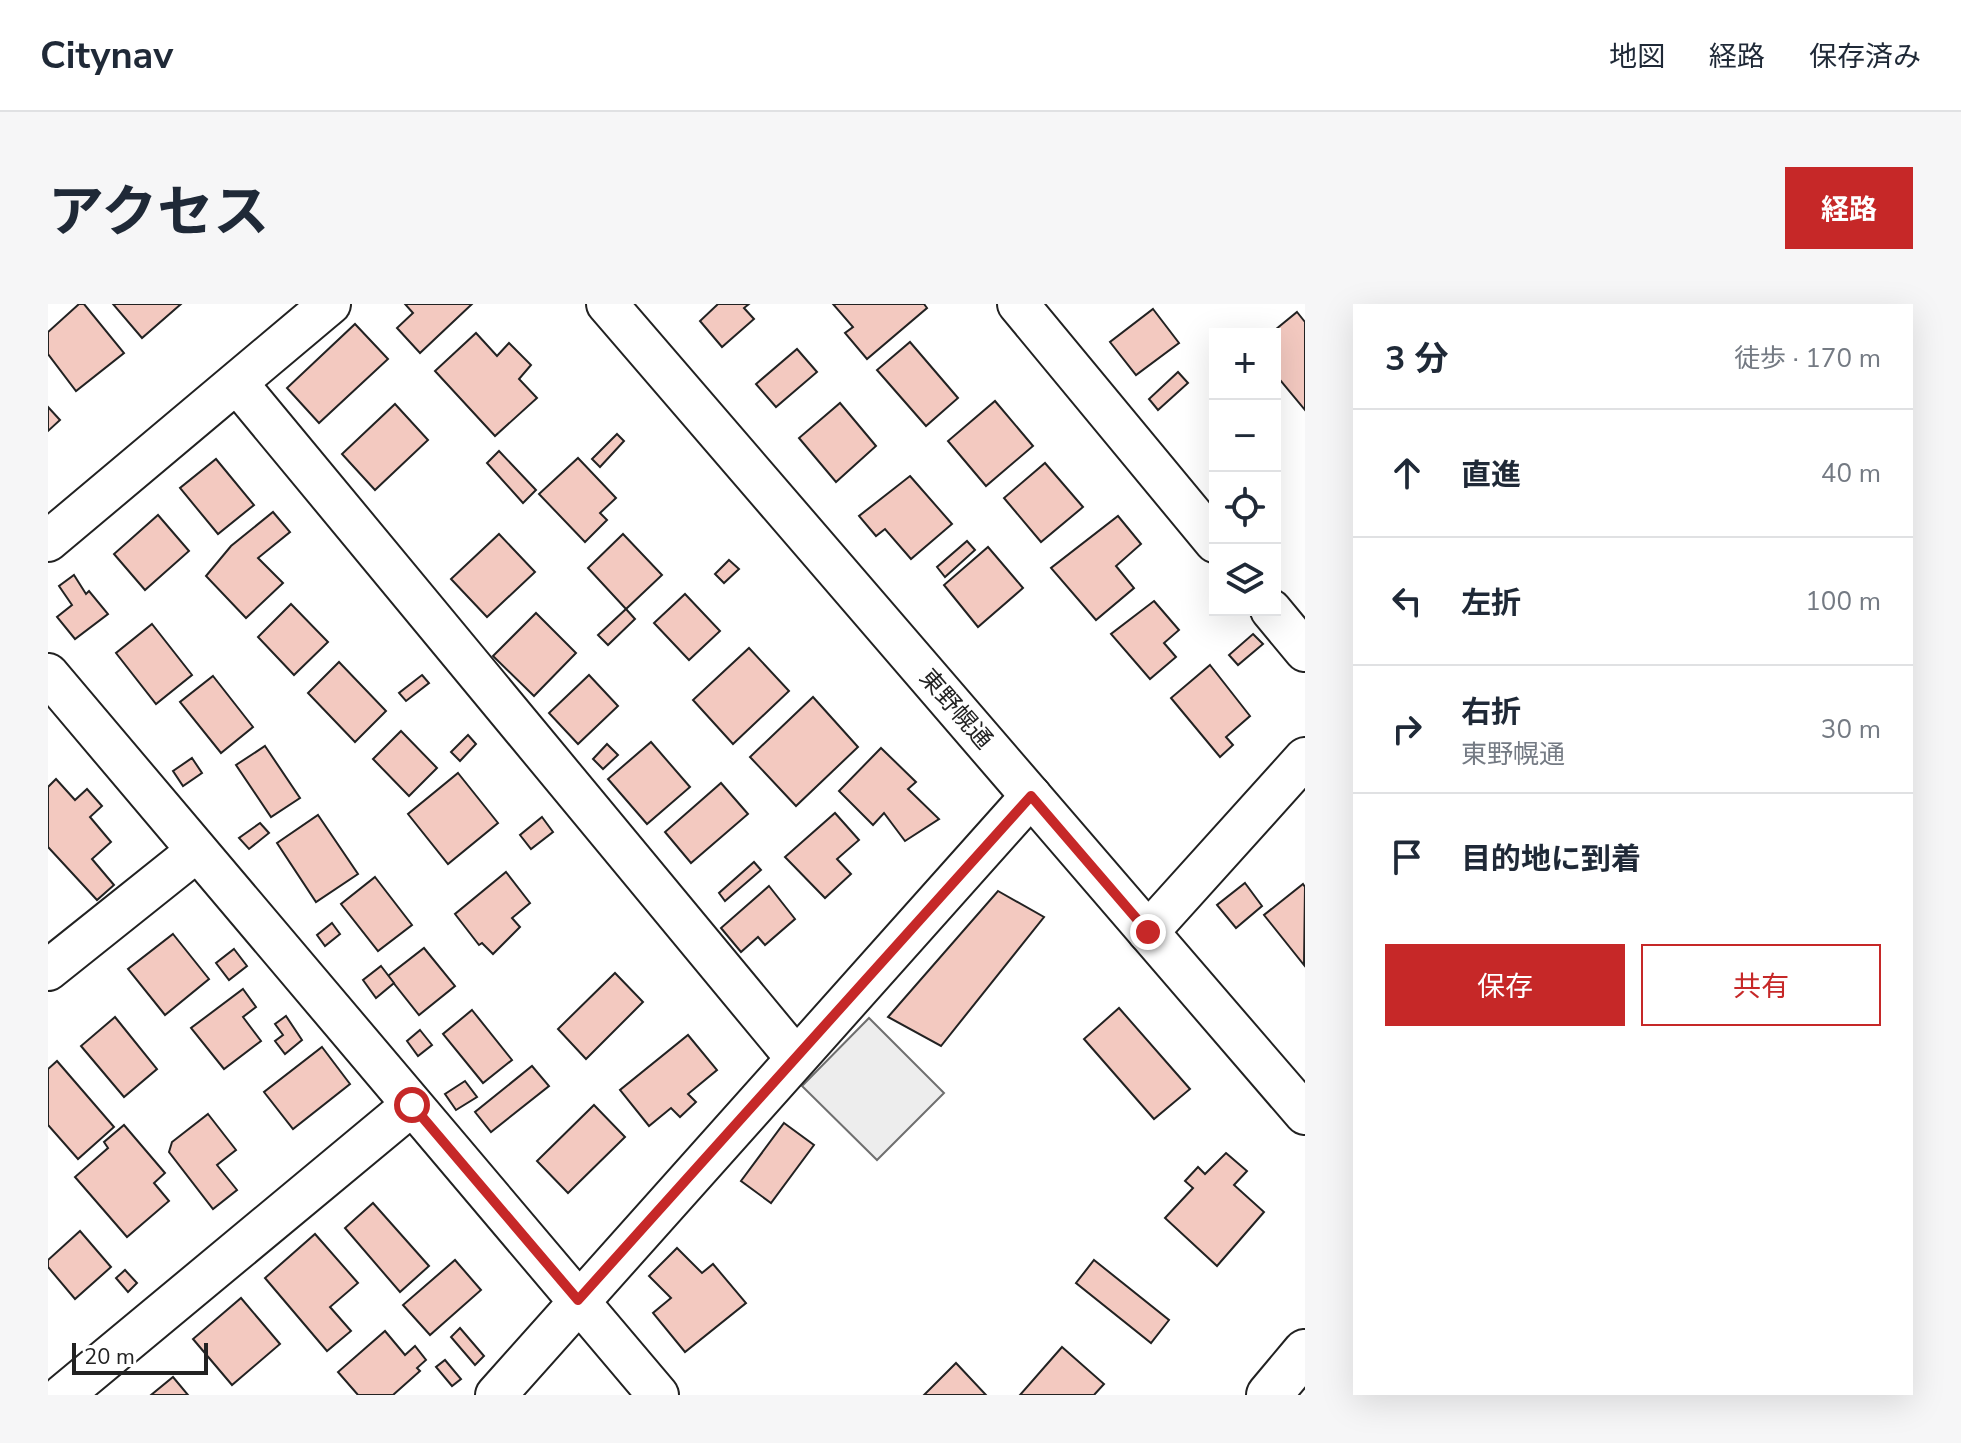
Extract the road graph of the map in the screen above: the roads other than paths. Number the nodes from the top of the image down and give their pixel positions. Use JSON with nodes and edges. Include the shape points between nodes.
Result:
{"nodes":[{"id":1,"x":330,"y":304,"type":"edge"},
{"id":2,"x":607,"y":304,"type":"edge"},
{"id":3,"x":1018,"y":304,"type":"edge"},
{"id":4,"x":237,"y":383,"type":"junction"},
{"id":5,"x":1209,"y":535,"type":"edge"},
{"id":6,"x":48,"y":541,"type":"edge"},
{"id":7,"x":1276,"y":616,"type":"edge"},
{"id":8,"x":1305,"y":651,"type":"edge"},
{"id":9,"x":48,"y":674,"type":"edge"},
{"id":10,"x":1305,"y":758,"type":"edge"},
{"id":11,"x":1031,"y":796,"type":"junction"},
{"id":12,"x":197,"y":851,"type":"junction"},
{"id":13,"x":1148,"y":932,"type":"junction"},
{"id":14,"x":48,"y":970,"type":"edge"},
{"id":15,"x":796,"y":1058,"type":"junction"},
{"id":16,"x":412,"y":1105,"type":"junction"},
{"id":17,"x":1305,"y":1114,"type":"edge"},
{"id":18,"x":578,"y":1300,"type":"junction"},
{"id":19,"x":1305,"y":1352,"type":"edge"},
{"id":20,"x":63,"y":1395,"type":"edge"},
{"id":21,"x":496,"y":1395,"type":"edge"},
{"id":22,"x":658,"y":1395,"type":"edge"},
{"id":23,"x":1269,"y":1395,"type":"edge"}],
"edges":[{"from":1,"to":4,"type":"street"},
{"from":2,"to":11,"type":"street","name":"東野幌通"},
{"from":3,"to":5,"type":"street"},
{"from":4,"to":6,"type":"street"},
{"from":4,"to":15,"type":"street"},
{"from":7,"to":8,"type":"street"},
{"from":9,"to":12,"type":"street"},
{"from":10,"to":13,"type":"street"},
{"from":11,"to":13,"type":"street","name":"東野幌通"},
{"from":11,"to":15,"type":"street"},
{"from":12,"to":14,"type":"street"},
{"from":12,"to":16,"type":"street"},
{"from":13,"to":17,"type":"street","name":"東野幌通"},
{"from":15,"to":18,"type":"street"},
{"from":16,"to":18,"type":"street"},
{"from":16,"to":20,"type":"street"},
{"from":18,"to":21,"type":"street"},
{"from":18,"to":22,"type":"street"},
{"from":19,"to":23,"type":"main road"}]}
